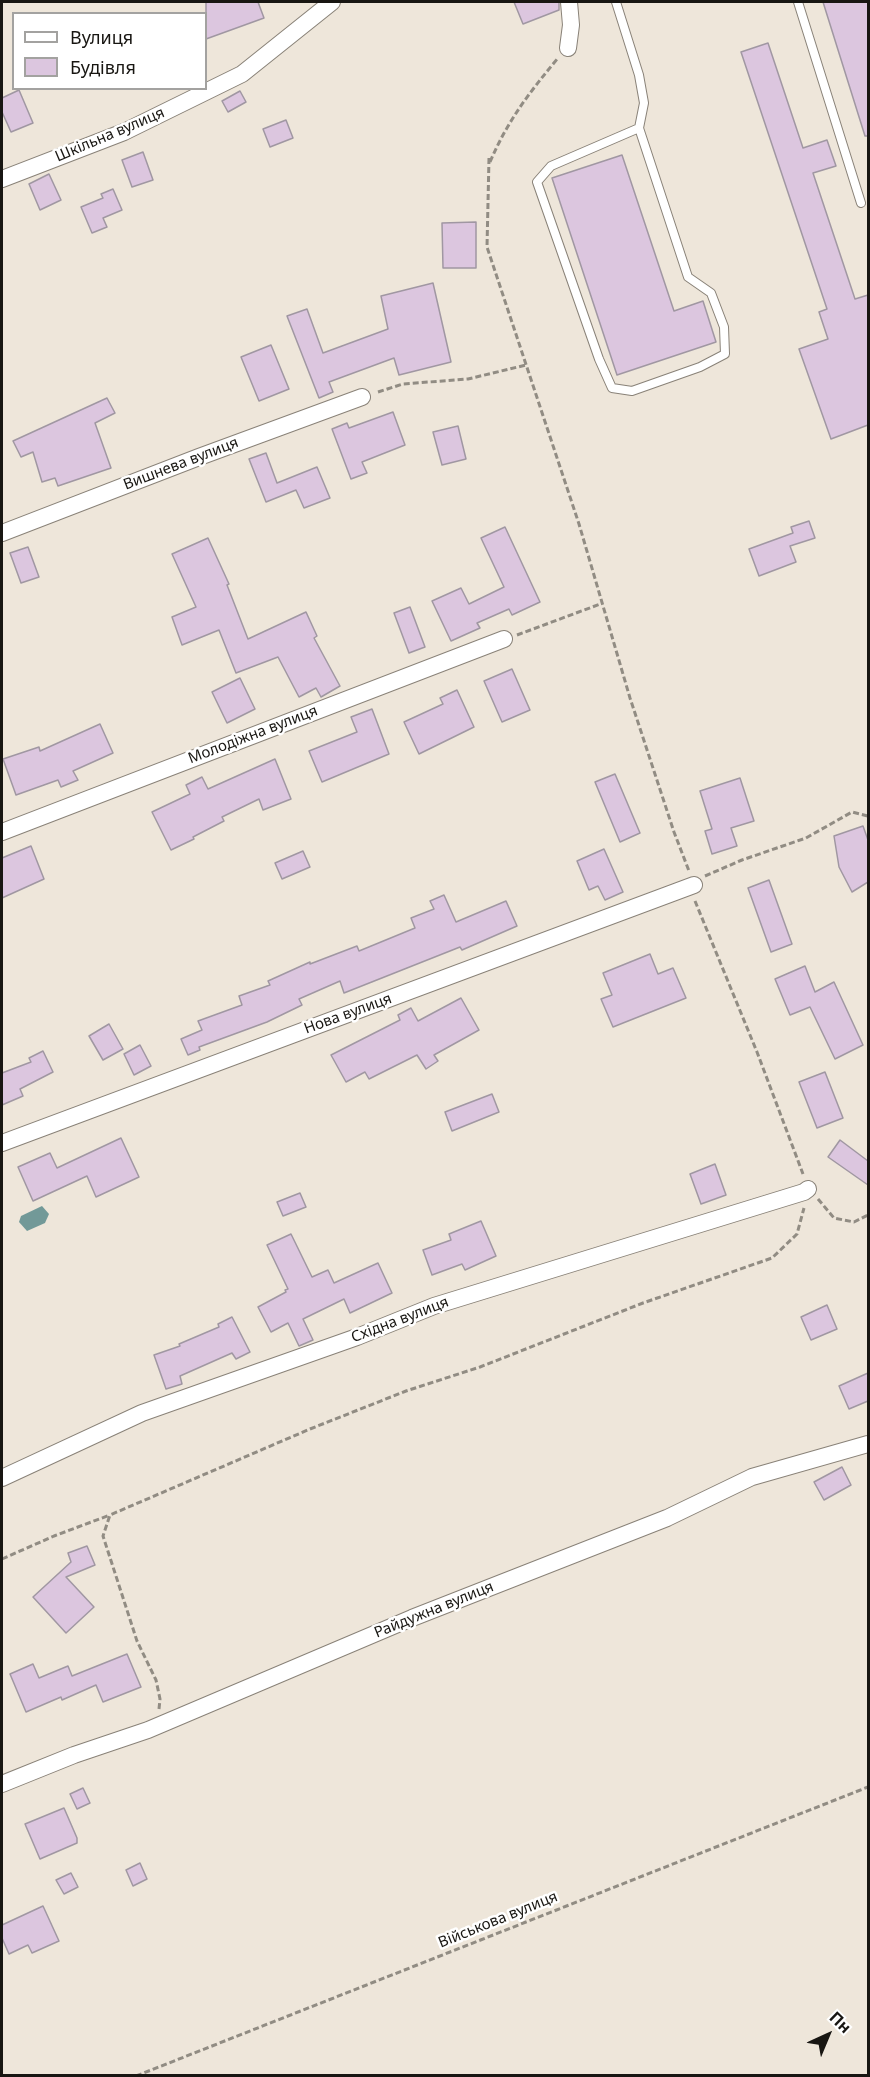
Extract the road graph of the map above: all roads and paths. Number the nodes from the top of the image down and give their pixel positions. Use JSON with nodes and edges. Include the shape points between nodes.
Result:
{"nodes":[{"id":1,"x":332,"y":2,"type":"edge"},
{"id":2,"x":569,"y":2,"type":"edge"},
{"id":3,"x":616,"y":2,"type":"edge"},
{"id":4,"x":798,"y":2,"type":"edge"},
{"id":5,"x":567,"y":48,"type":"joint"},
{"id":6,"x":639,"y":128,"type":"junction"},
{"id":7,"x":2,"y":179,"type":"edge"},
{"id":8,"x":861,"y":202,"type":"dead end"},
{"id":9,"x":526,"y":365,"type":"junction"},
{"id":10,"x":362,"y":397,"type":"joint"},
{"id":11,"x":2,"y":533,"type":"edge"},
{"id":12,"x":603,"y":603,"type":"junction"},
{"id":13,"x":504,"y":639,"type":"joint"},
{"id":14,"x":868,"y":816,"type":"edge"},
{"id":15,"x":2,"y":832,"type":"edge"},
{"id":16,"x":694,"y":885,"type":"junction"},
{"id":17,"x":2,"y":1143,"type":"edge"},
{"id":18,"x":808,"y":1189,"type":"junction"},
{"id":19,"x":868,"y":1215,"type":"edge"},
{"id":20,"x":868,"y":1444,"type":"edge"},
{"id":21,"x":2,"y":1478,"type":"edge"},
{"id":22,"x":110,"y":1515,"type":"junction"},
{"id":23,"x":2,"y":1559,"type":"edge"},
{"id":24,"x":148,"y":1730,"type":"junction"},
{"id":25,"x":2,"y":1784,"type":"edge"},
{"id":26,"x":868,"y":1787,"type":"edge"},
{"id":27,"x":136,"y":2076,"type":"edge"}],
"edges":[{"from":1,"to":7,"type":"street","name":"Шкільна вулиця","via":[[242,74],[124,132]]},
{"from":2,"to":5,"type":"street","via":[[571,26]]},
{"from":3,"to":6,"type":"lane","via":[[639,75],[644,104]]},
{"from":4,"to":8,"type":"lane"},
{"from":5,"to":9,"type":"path","via":[[529,92],[490,160],[487,247]]},
{"from":6,"to":6,"type":"lane","via":[[551,166],[537,182],[612,388],[632,391],[725,354],[724,327],[711,293],[688,277]]},
{"from":9,"to":10,"type":"path","via":[[468,379],[403,384]]},
{"from":9,"to":12,"type":"path"},
{"from":10,"to":11,"type":"street","name":"Вишнева вулиця"},
{"from":12,"to":13,"type":"path"},
{"from":12,"to":16,"type":"path","via":[[659,788]]},
{"from":13,"to":15,"type":"street","name":"Молодіжна вулиця"},
{"from":14,"to":16,"type":"path","via":[[852,812],[806,838],[706,874]]},
{"from":16,"to":17,"type":"street","name":"Нова вулиця"},
{"from":16,"to":18,"type":"path","via":[[694,898]]},
{"from":18,"to":19,"type":"path","via":[[834,1218],[854,1222]]},
{"from":18,"to":21,"type":"street","name":"Східна вулиця","via":[[434,1306],[142,1413]]},
{"from":18,"to":22,"type":"path","via":[[797,1234],[772,1258],[385,1399]]},
{"from":20,"to":24,"type":"street","name":"Райдужна вулиця","via":[[753,1477],[667,1518],[412,1618]]},
{"from":22,"to":23,"type":"path"},
{"from":22,"to":24,"type":"path","via":[[103,1536],[160,1699],[159,1716]]},
{"from":24,"to":25,"type":"street","name":"Райдужна вулиця"},
{"from":26,"to":27,"type":"path","name":"Військова вулиця"}]}
